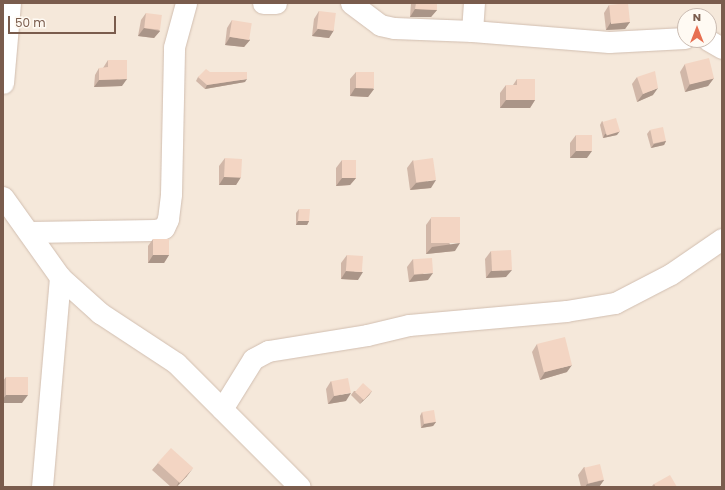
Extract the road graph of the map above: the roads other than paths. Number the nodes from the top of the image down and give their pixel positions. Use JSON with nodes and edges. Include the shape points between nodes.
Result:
{"nodes":[{"id":1,"x":10,"y":3,"type":"edge"},
{"id":2,"x":186,"y":3,"type":"edge"},
{"id":3,"x":263,"y":3,"type":"edge"},
{"id":4,"x":276,"y":3,"type":"edge"},
{"id":5,"x":351,"y":3,"type":"edge"},
{"id":6,"x":474,"y":3,"type":"edge"},
{"id":7,"x":472,"y":31,"type":"junction"},
{"id":8,"x":677,"y":38,"type":"edge"},
{"id":9,"x":3,"y":83,"type":"edge"},
{"id":10,"x":3,"y":197,"type":"edge"},
{"id":11,"x":29,"y":232,"type":"junction"},
{"id":12,"x":722,"y":239,"type":"edge"},
{"id":13,"x":60,"y":277,"type":"junction"},
{"id":14,"x":222,"y":409,"type":"junction"},
{"id":15,"x":42,"y":487,"type":"edge"},
{"id":16,"x":300,"y":487,"type":"edge"}],
"edges":[{"from":1,"to":9,"type":"street"},
{"from":2,"to":11,"type":"street","via":[[174,47],[171,202],[164,228]]},
{"from":3,"to":4,"type":"street"},
{"from":5,"to":7,"type":"street","via":[[380,26]]},
{"from":6,"to":7,"type":"street"},
{"from":7,"to":8,"type":"street","via":[[609,42]]},
{"from":10,"to":11,"type":"street"},
{"from":11,"to":13,"type":"street"},
{"from":12,"to":14,"type":"street","via":[[671,274],[615,303],[558,312],[409,325],[367,335],[268,351],[253,360]]},
{"from":13,"to":14,"type":"street","via":[[100,313],[176,363]]},
{"from":13,"to":15,"type":"street"},
{"from":14,"to":16,"type":"street"}]}
